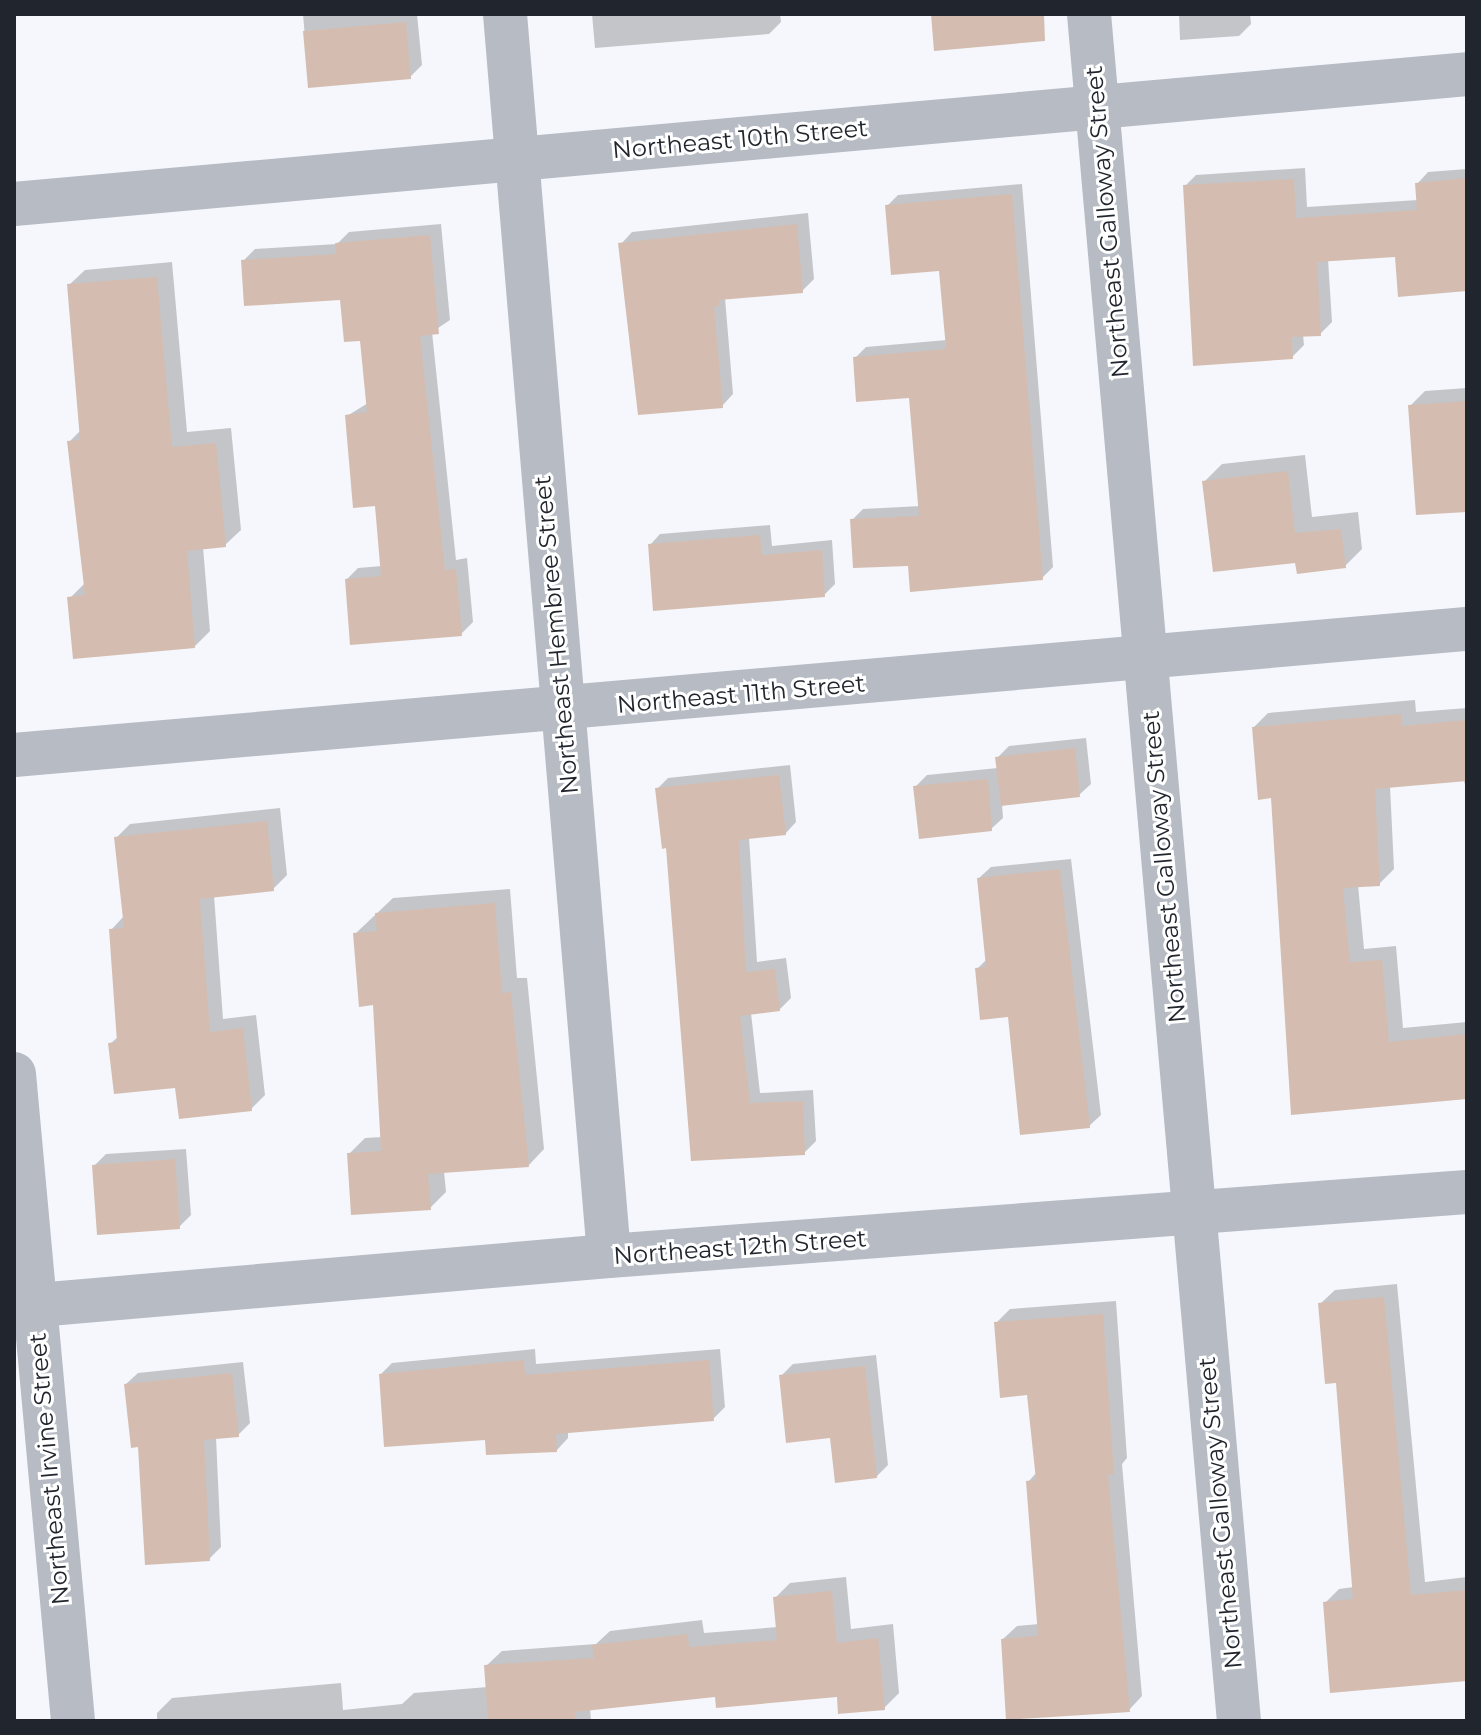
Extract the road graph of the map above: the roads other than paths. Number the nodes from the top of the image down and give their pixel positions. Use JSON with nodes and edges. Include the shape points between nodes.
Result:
{"nodes":[{"id":1,"x":505,"y":14,"type":"edge"},
{"id":2,"x":1089,"y":14,"type":"edge"},
{"id":3,"x":1467,"y":74,"type":"edge"},
{"id":4,"x":1097,"y":107,"type":"junction"},
{"id":5,"x":518,"y":158,"type":"junction"},
{"id":6,"x":14,"y":204,"type":"edge"},
{"id":7,"x":1467,"y":629,"type":"edge"},
{"id":8,"x":1146,"y":658,"type":"junction"},
{"id":9,"x":562,"y":710,"type":"junction"},
{"id":10,"x":14,"y":755,"type":"edge"},
{"id":11,"x":14,"y":1074,"type":"edge"},
{"id":12,"x":1467,"y":1192,"type":"edge"},
{"id":13,"x":1194,"y":1213,"type":"junction"},
{"id":14,"x":609,"y":1256,"type":"junction"},
{"id":15,"x":24,"y":1306,"type":"edge"},
{"id":16,"x":73,"y":1721,"type":"edge"},
{"id":17,"x":1239,"y":1721,"type":"edge"}],
"edges":[{"from":1,"to":5,"type":"street","name":"Northeast Hembree Street"},
{"from":2,"to":4,"type":"street","name":"Northeast Galloway Street"},
{"from":3,"to":4,"type":"street","name":"Northeast 10th Street"},
{"from":4,"to":5,"type":"street","name":"Northeast 10th Street"},
{"from":4,"to":8,"type":"street","name":"Northeast Galloway Street"},
{"from":5,"to":6,"type":"street","name":"Northeast 10th Street"},
{"from":5,"to":9,"type":"street","name":"Northeast Hembree Street"},
{"from":7,"to":8,"type":"street","name":"Northeast 11th Street"},
{"from":8,"to":9,"type":"street","name":"Northeast 11th Street"},
{"from":8,"to":13,"type":"street","name":"Northeast Galloway Street"},
{"from":9,"to":10,"type":"street","name":"Northeast 11th Street"},
{"from":9,"to":14,"type":"street","name":"Northeast Hembree Street"},
{"from":11,"to":15,"type":"street","name":"Northeast Irvine Street"},
{"from":12,"to":13,"type":"street","name":"Northeast 12th Street"},
{"from":13,"to":14,"type":"street","name":"Northeast 12th Street"},
{"from":13,"to":17,"type":"street","name":"Northeast Galloway Street"},
{"from":14,"to":15,"type":"street","name":"Northeast 12th Street"},
{"from":15,"to":16,"type":"street","name":"Northeast Irvine Street"}]}
